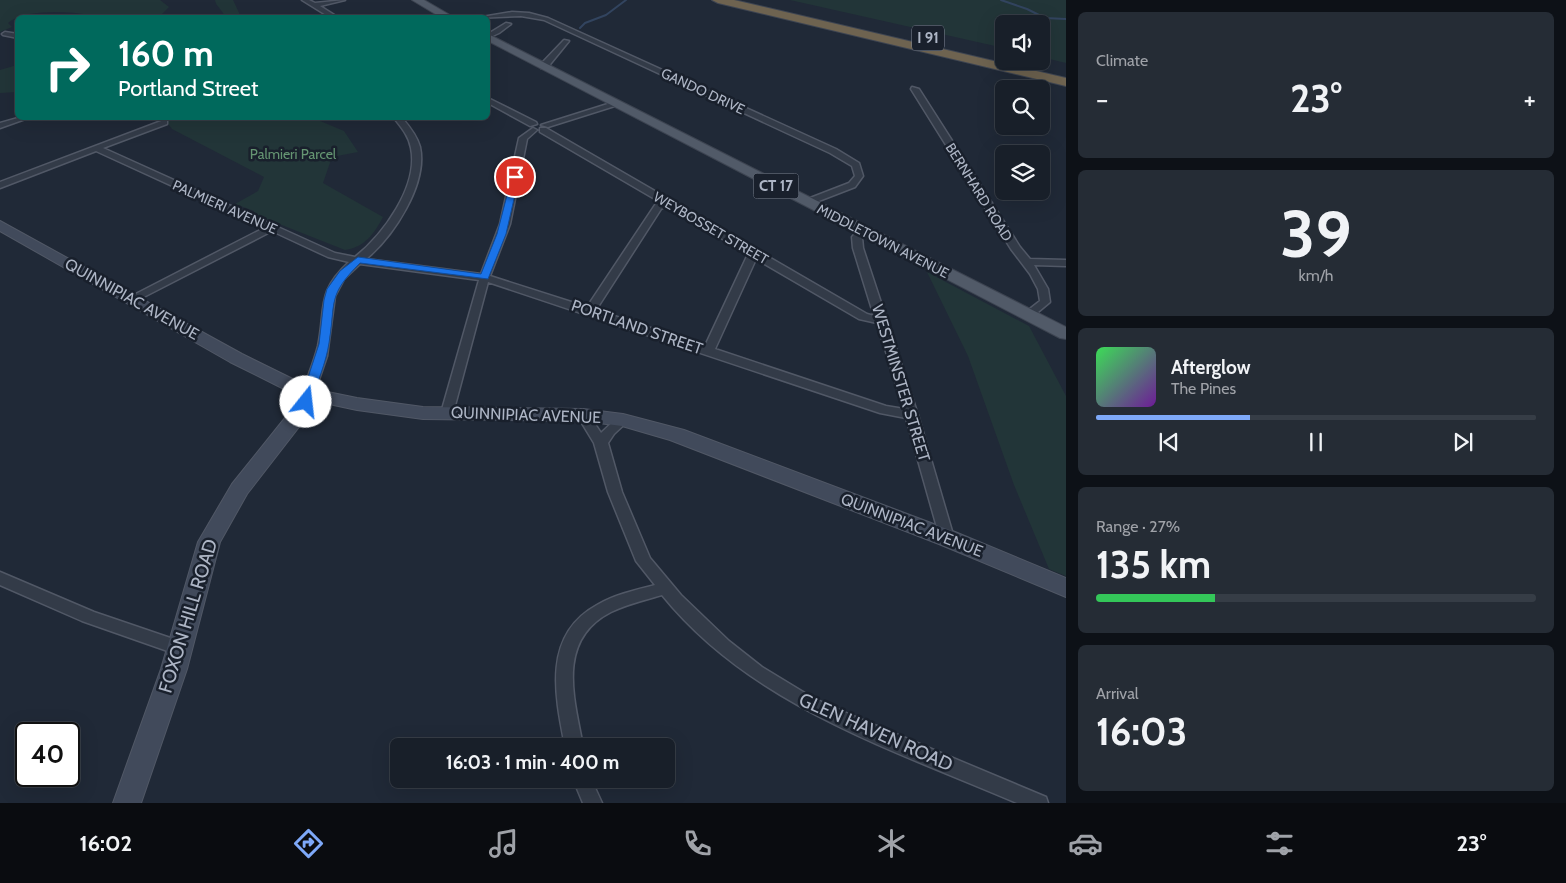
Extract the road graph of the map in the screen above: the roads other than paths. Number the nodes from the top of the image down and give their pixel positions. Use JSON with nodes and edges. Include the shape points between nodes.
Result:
{"nodes":[{"id":1,"x":305,"y":0,"type":"edge"},
{"id":2,"x":342,"y":0,"type":"edge"},
{"id":3,"x":417,"y":0,"type":"edge"},
{"id":4,"x":718,"y":0,"type":"edge"},
{"id":5,"x":757,"y":0,"type":"edge"},
{"id":6,"x":314,"y":5,"type":"junction"},
{"id":7,"x":331,"y":15,"type":"edge"},
{"id":8,"x":444,"y":15,"type":"edge"},
{"id":9,"x":490,"y":16,"type":"edge"},
{"id":10,"x":508,"y":24,"type":"dead end"},
{"id":11,"x":5,"y":34,"type":"dead end"},
{"id":12,"x":15,"y":36,"type":"edge"},
{"id":13,"x":490,"y":38,"type":"edge"},
{"id":14,"x":490,"y":39,"type":"edge"},
{"id":15,"x":566,"y":41,"type":"dead end"},
{"id":16,"x":995,"y":54,"type":"edge"},
{"id":17,"x":544,"y":66,"type":"junction"},
{"id":18,"x":1050,"y":68,"type":"edge"},
{"id":19,"x":1066,"y":72,"type":"edge"},
{"id":20,"x":1066,"y":82,"type":"edge"},
{"id":21,"x":915,"y":89,"type":"dead end"},
{"id":22,"x":490,"y":101,"type":"edge"},
{"id":23,"x":617,"y":104,"type":"junction"},
{"id":24,"x":18,"y":120,"type":"edge"},
{"id":25,"x":400,"y":120,"type":"edge"},
{"id":26,"x":164,"y":122,"type":"dead end"},
{"id":27,"x":0,"y":126,"type":"edge"},
{"id":28,"x":538,"y":127,"type":"junction"},
{"id":29,"x":96,"y":148,"type":"junction"},
{"id":30,"x":0,"y":185,"type":"edge"},
{"id":31,"x":667,"y":202,"type":"junction"},
{"id":32,"x":808,"y":202,"type":"junction"},
{"id":33,"x":0,"y":225,"type":"edge"},
{"id":34,"x":271,"y":228,"type":"junction"},
{"id":35,"x":863,"y":230,"type":"junction"},
{"id":36,"x":754,"y":253,"type":"junction"},
{"id":37,"x":358,"y":260,"type":"junction"},
{"id":38,"x":1028,"y":262,"type":"junction"},
{"id":39,"x":1066,"y":263,"type":"edge"},
{"id":40,"x":484,"y":277,"type":"junction"},
{"id":41,"x":132,"y":300,"type":"junction"},
{"id":42,"x":590,"y":311,"type":"junction"},
{"id":43,"x":1028,"y":315,"type":"junction"},
{"id":44,"x":881,"y":321,"type":"junction"},
{"id":45,"x":1066,"y":334,"type":"edge"},
{"id":46,"x":708,"y":351,"type":"junction"},
{"id":47,"x":308,"y":394,"type":"junction"},
{"id":48,"x":447,"y":413,"type":"junction"},
{"id":49,"x":583,"y":415,"type":"junction"},
{"id":50,"x":912,"y":415,"type":"junction"},
{"id":51,"x":623,"y":420,"type":"junction"},
{"id":52,"x":601,"y":443,"type":"junction"},
{"id":53,"x":947,"y":538,"type":"junction"},
{"id":54,"x":0,"y":578,"type":"edge"},
{"id":55,"x":664,"y":588,"type":"junction"},
{"id":56,"x":1066,"y":588,"type":"edge"},
{"id":57,"x":179,"y":648,"type":"junction"},
{"id":58,"x":573,"y":738,"type":"edge"},
{"id":59,"x":586,"y":788,"type":"edge"},
{"id":60,"x":127,"y":803,"type":"edge"},
{"id":61,"x":593,"y":803,"type":"edge"},
{"id":62,"x":1039,"y":803,"type":"edge"}],
"edges":[{"from":1,"to":6,"type":"street"},
{"from":2,"to":6,"type":"street"},
{"from":3,"to":8,"type":"main road"},
{"from":4,"to":20,"type":"highway","number":"I 91"},
{"from":5,"to":16,"type":"highway","number":"I 91"},
{"from":6,"to":7,"type":"street"},
{"from":9,"to":32,"type":"street","name":"GANDO DRIVE","via":[[519,13],[546,19],[833,151],[856,165],[859,176],[852,185]]},
{"from":10,"to":13,"type":"street"},
{"from":11,"to":12,"type":"street"},
{"from":14,"to":17,"type":"main road","name":"MIDDLETOWN AVENUE","number":"CT 17"},
{"from":15,"to":17,"type":"street"},
{"from":17,"to":23,"type":"main road","name":"MIDDLETOWN AVENUE","number":"CT 17"},
{"from":18,"to":19,"type":"highway"},
{"from":21,"to":38,"type":"street","name":"BERNHARD ROAD","via":[[1016,249]]},
{"from":22,"to":28,"type":"street","name":"WEYBOSSET STREET"},
{"from":23,"to":28,"type":"street"},
{"from":23,"to":32,"type":"main road","name":"MIDDLETOWN AVENUE","number":"CT 17"},
{"from":24,"to":27,"type":"street"},
{"from":25,"to":37,"type":"street","via":[[416,150],[414,174],[398,213],[386,232]]},
{"from":26,"to":29,"type":"street"},
{"from":28,"to":31,"type":"street","name":"WEYBOSSET STREET"},
{"from":28,"to":40,"type":"street","via":[[523,138],[504,224]]},
{"from":29,"to":30,"type":"street"},
{"from":29,"to":34,"type":"street","name":"PALMIERI AVENUE"},
{"from":31,"to":36,"type":"street","name":"WEYBOSSET STREET"},
{"from":31,"to":42,"type":"street","via":[[658,207]]},
{"from":32,"to":35,"type":"main road","name":"MIDDLETOWN AVENUE","number":"CT 17"},
{"from":33,"to":41,"type":"main road","name":"QUINNIPIAC AVENUE"},
{"from":34,"to":37,"type":"street","name":"PALMIERI AVENUE","via":[[332,255]]},
{"from":34,"to":41,"type":"street"},
{"from":35,"to":43,"type":"main road","name":"MIDDLETOWN AVENUE","number":"CT 17"},
{"from":35,"to":44,"type":"street","name":"WESTMINSTER STREET","via":[[857,237],[858,248]]},
{"from":36,"to":44,"type":"street","name":"WEYBOSSET STREET","via":[[863,317]]},
{"from":36,"to":46,"type":"street"},
{"from":37,"to":40,"type":"street","name":"PORTLAND STREET"},
{"from":37,"to":47,"type":"street","via":[[332,289],[324,344]]},
{"from":38,"to":39,"type":"street"},
{"from":38,"to":43,"type":"street","name":"BERNHARD ROAD","via":[[1046,299]]},
{"from":40,"to":42,"type":"street","name":"PORTLAND STREET"},
{"from":40,"to":48,"type":"street"},
{"from":41,"to":47,"type":"main road","name":"QUINNIPIAC AVENUE"},
{"from":42,"to":46,"type":"street","name":"PORTLAND STREET"},
{"from":43,"to":45,"type":"main road","name":"MIDDLETOWN AVENUE","number":"CT 17"},
{"from":44,"to":50,"type":"street","name":"WESTMINSTER STREET"},
{"from":46,"to":50,"type":"street","name":"PORTLAND STREET","via":[[884,410]]},
{"from":47,"to":48,"type":"main road","name":"QUINNIPIAC AVENUE","via":[[388,409]]},
{"from":47,"to":57,"type":"main road","name":"FOXON HILL ROAD","via":[[302,410],[240,487],[217,523],[204,556]]},
{"from":48,"to":49,"type":"main road","name":"QUINNIPIAC AVENUE"},
{"from":49,"to":51,"type":"main road","name":"QUINNIPIAC AVENUE"},
{"from":49,"to":52,"type":"street","name":"GLEN HAVEN ROAD"},
{"from":50,"to":53,"type":"street","name":"WESTMINSTER STREET"},
{"from":51,"to":52,"type":"street","via":[[609,431]]},
{"from":51,"to":53,"type":"main road","name":"QUINNIPIAC AVENUE","via":[[678,435]]},
{"from":52,"to":55,"type":"street","name":"GLEN HAVEN ROAD","via":[[637,547]]},
{"from":53,"to":56,"type":"main road","name":"QUINNIPIAC AVENUE"},
{"from":54,"to":57,"type":"street","via":[[39,598],[132,635]]},
{"from":55,"to":58,"type":"street","via":[[596,613],[574,636],[566,652],[563,672]]},
{"from":55,"to":62,"type":"street","name":"GLEN HAVEN ROAD","via":[[723,646],[756,672],[807,703]]},
{"from":57,"to":60,"type":"main road","name":"FOXON HILL ROAD"},
{"from":59,"to":61,"type":"street"}]}
